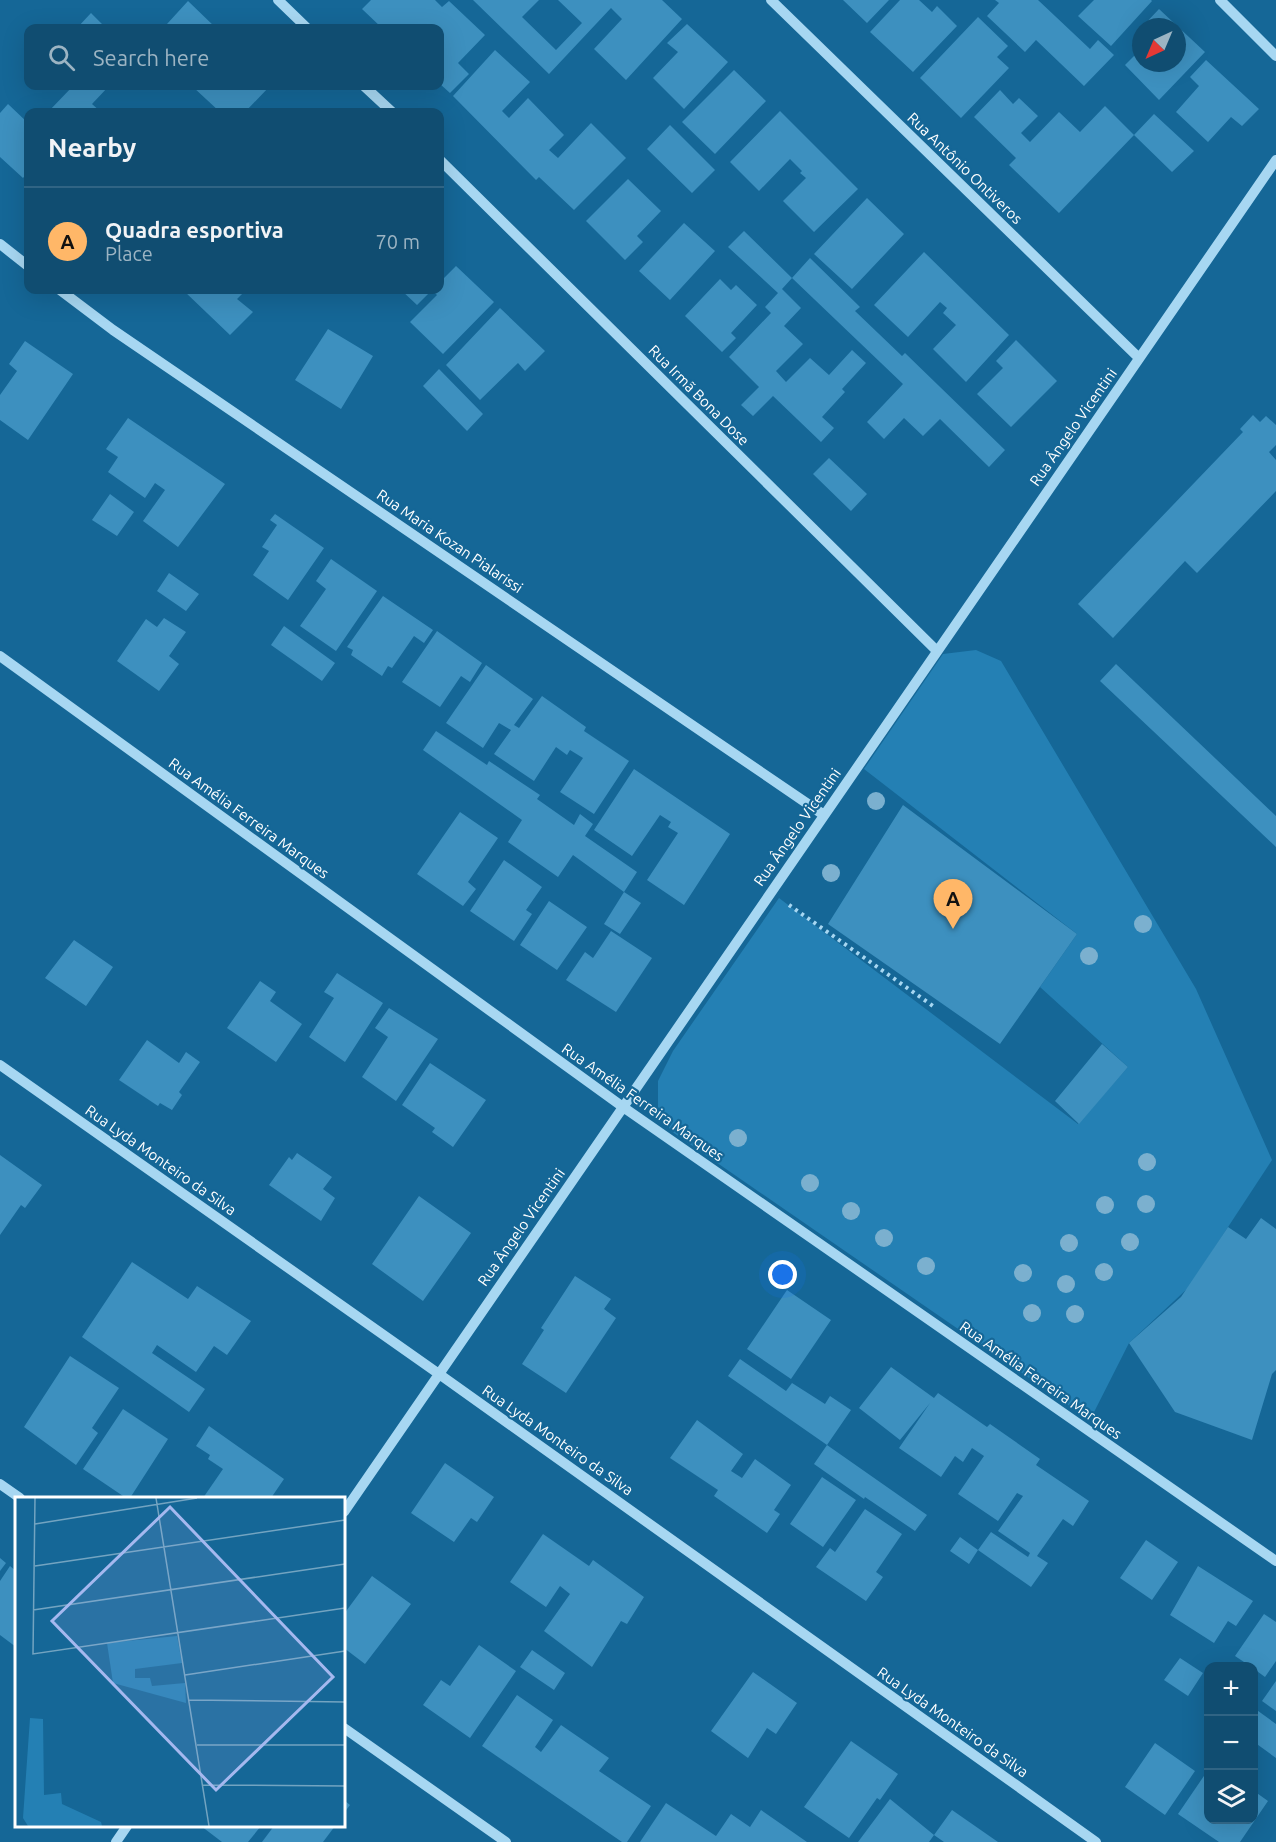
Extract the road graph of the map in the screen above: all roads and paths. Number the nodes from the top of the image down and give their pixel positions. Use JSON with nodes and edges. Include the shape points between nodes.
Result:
{"nodes":[{"id":1,"x":278,"y":0,"type":"edge"},
{"id":2,"x":771,"y":0,"type":"edge"},
{"id":3,"x":1220,"y":0,"type":"edge"},
{"id":4,"x":303,"y":24,"type":"edge"},
{"id":5,"x":1276,"y":56,"type":"edge"},
{"id":6,"x":368,"y":90,"type":"edge"},
{"id":7,"x":388,"y":108,"type":"edge"},
{"id":8,"x":1276,"y":160,"type":"edge"},
{"id":9,"x":444,"y":164,"type":"edge"},
{"id":10,"x":0,"y":244,"type":"edge"},
{"id":11,"x":24,"y":263,"type":"edge"},
{"id":12,"x":65,"y":294,"type":"edge"},
{"id":13,"x":1139,"y":358,"type":"junction"},
{"id":14,"x":937,"y":651,"type":"junction"},
{"id":15,"x":0,"y":656,"type":"edge"},
{"id":16,"x":824,"y":814,"type":"junction"},
{"id":17,"x":771,"y":892,"type":"junction"},
{"id":18,"x":933,"y":1005,"type":"dead end"},
{"id":19,"x":0,"y":1065,"type":"edge"},
{"id":20,"x":622,"y":1107,"type":"junction"},
{"id":21,"x":439,"y":1374,"type":"junction"},
{"id":22,"x":0,"y":1484,"type":"edge"},
{"id":23,"x":19,"y":1497,"type":"edge"},
{"id":24,"x":345,"y":1511,"type":"edge"},
{"id":25,"x":1276,"y":1561,"type":"edge"},
{"id":26,"x":345,"y":1729,"type":"edge"},
{"id":27,"x":126,"y":1827,"type":"edge"},
{"id":28,"x":116,"y":1842,"type":"edge"},
{"id":29,"x":506,"y":1842,"type":"edge"},
{"id":30,"x":1096,"y":1842,"type":"edge"}],
"edges":[{"from":1,"to":4,"type":"street"},
{"from":2,"to":13,"type":"street","name":"Rua Antônio Ontiveros"},
{"from":3,"to":5,"type":"street"},
{"from":6,"to":7,"type":"street"},
{"from":8,"to":13,"type":"street","name":"Rua Ângelo Vicentini"},
{"from":9,"to":14,"type":"street","name":"Rua Irmã Bona Dose"},
{"from":10,"to":11,"type":"street"},
{"from":12,"to":16,"type":"street","name":"Rua Maria Kozan Pialarissi"},
{"from":13,"to":14,"type":"street","name":"Rua Ângelo Vicentini"},
{"from":14,"to":16,"type":"street","name":"Rua Ângelo Vicentini"},
{"from":15,"to":20,"type":"street","name":"Rua Amélia Ferreira Marques"},
{"from":16,"to":17,"type":"street","name":"Rua Ângelo Vicentini"},
{"from":17,"to":18,"type":"path"},
{"from":17,"to":20,"type":"street","name":"Rua Ângelo Vicentini"},
{"from":19,"to":21,"type":"street","name":"Rua Lyda Monteiro da Silva"},
{"from":20,"to":21,"type":"street","name":"Rua Ângelo Vicentini"},
{"from":20,"to":25,"type":"street","name":"Rua Amélia Ferreira Marques"},
{"from":21,"to":24,"type":"street","name":"Rua Ângelo Vicentini"},
{"from":21,"to":30,"type":"street","name":"Rua Lyda Monteiro da Silva"},
{"from":22,"to":23,"type":"street"},
{"from":26,"to":29,"type":"street"},
{"from":27,"to":28,"type":"street"}]}
